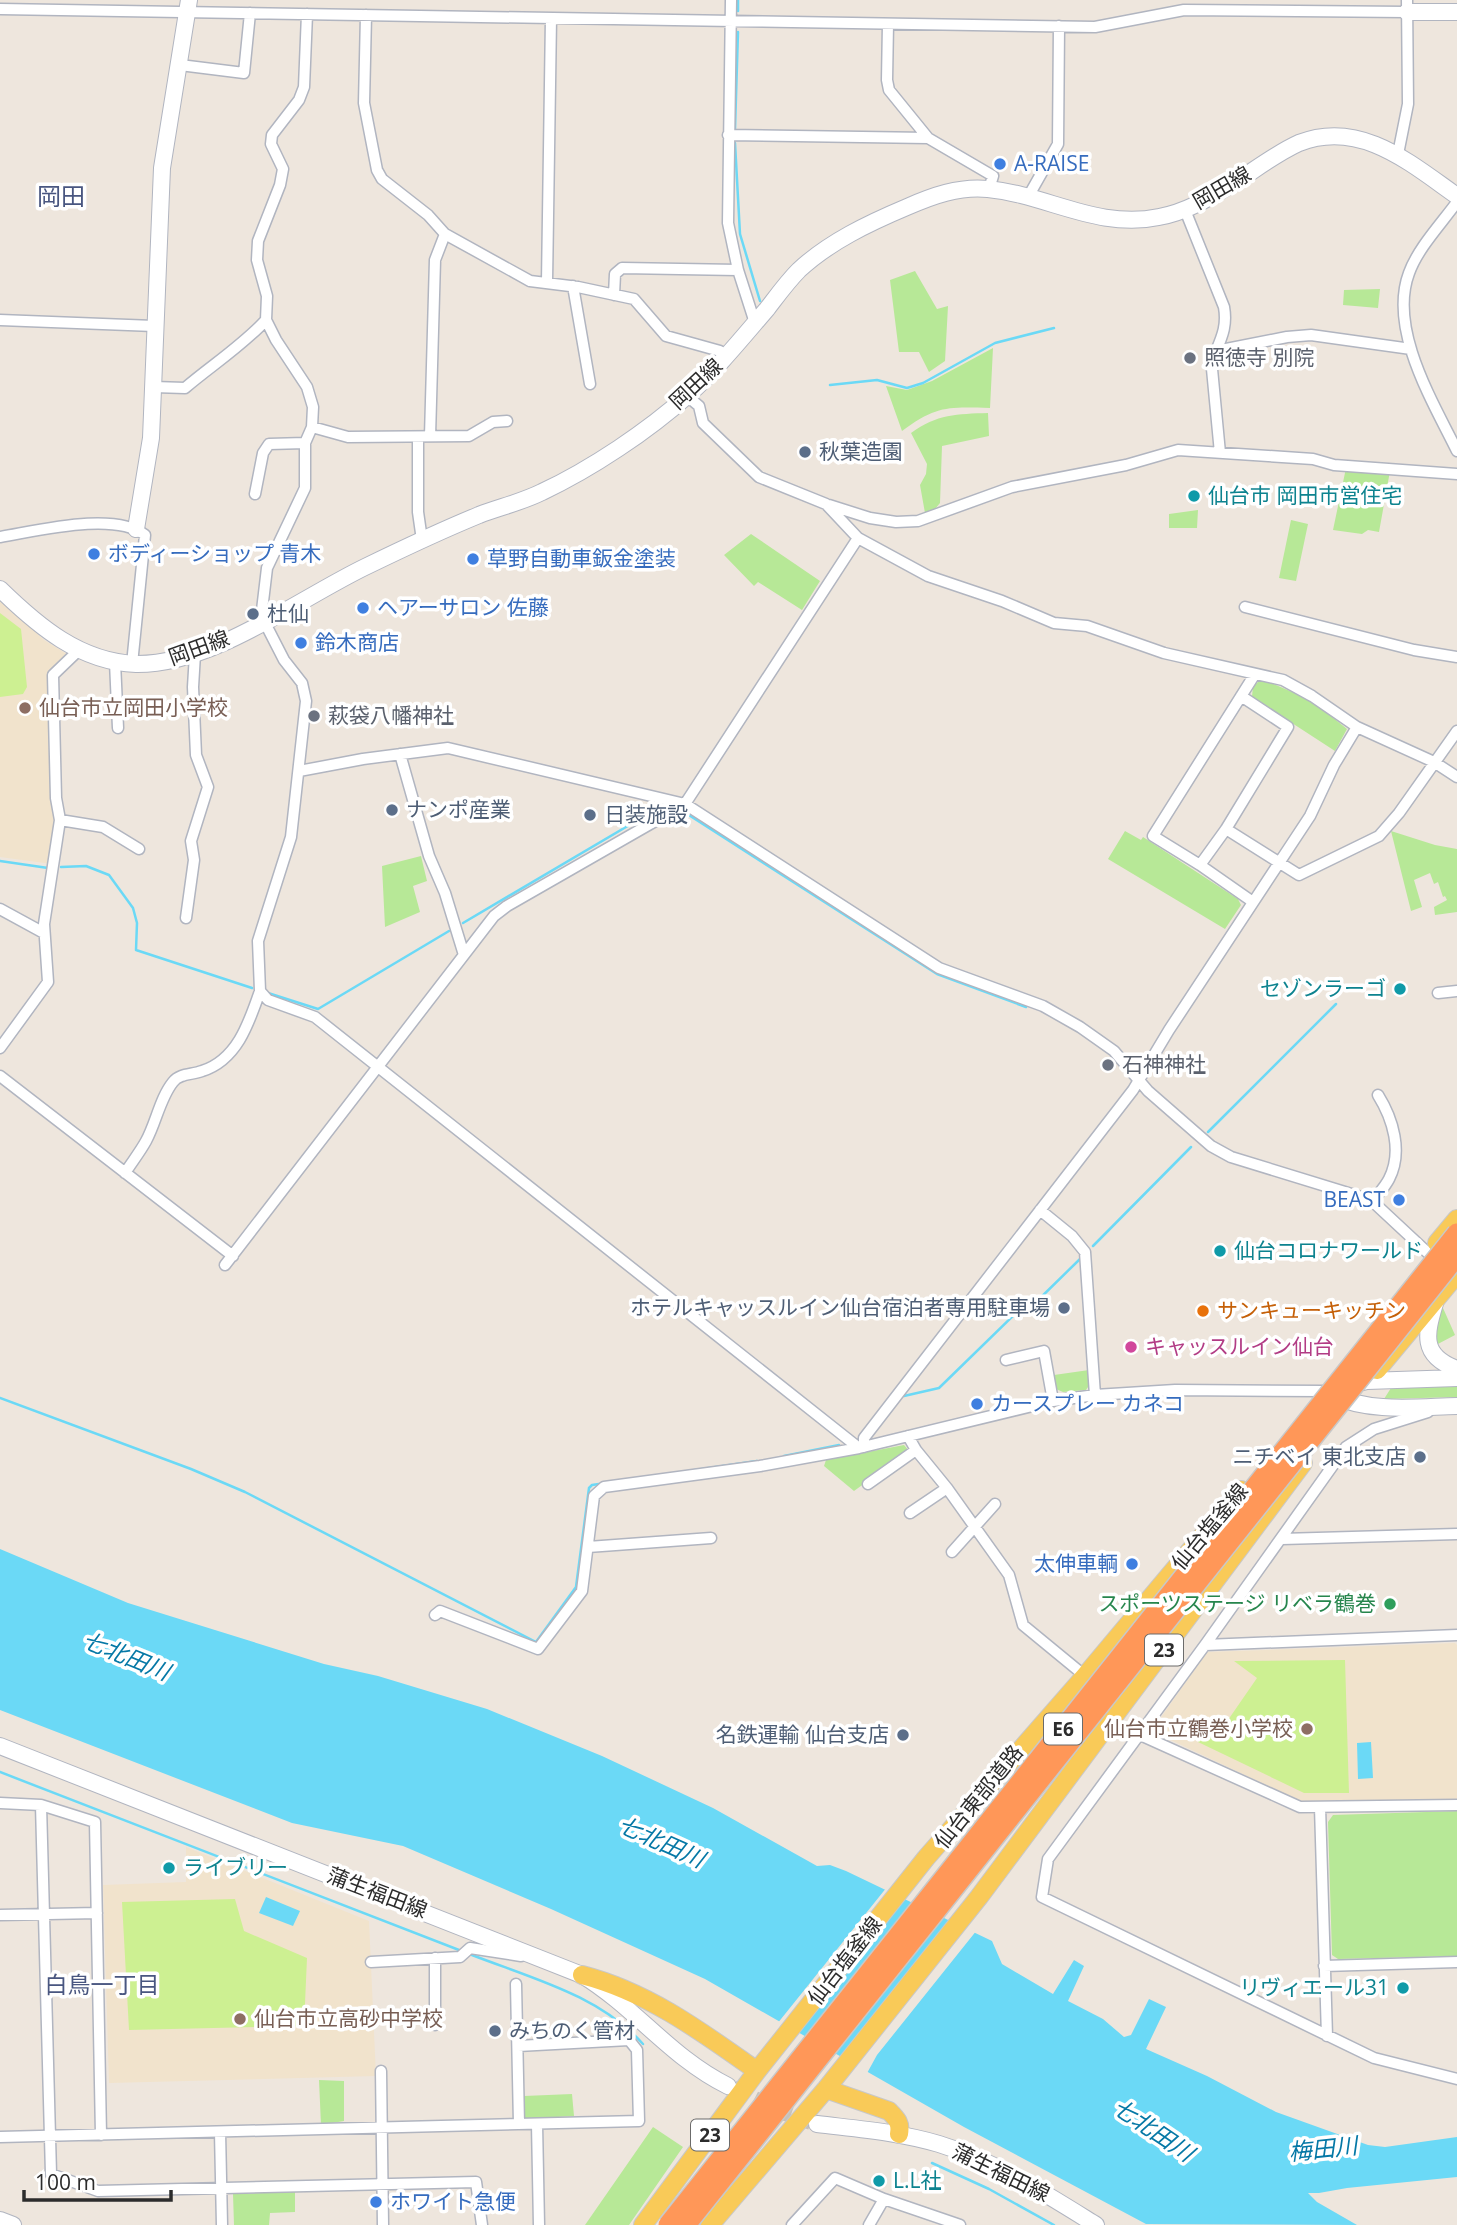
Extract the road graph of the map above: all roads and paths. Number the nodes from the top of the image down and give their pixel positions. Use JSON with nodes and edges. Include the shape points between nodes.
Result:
{"nodes":[{"id":1,"x":731,"y":0,"type":"edge"},
{"id":2,"x":189,"y":6,"type":"edge"},
{"id":3,"x":1407,"y":6,"type":"edge"},
{"id":4,"x":0,"y":9,"type":"edge"},
{"id":5,"x":1457,"y":12,"type":"edge"},
{"id":6,"x":250,"y":13,"type":"junction"},
{"id":7,"x":307,"y":14,"type":"junction"},
{"id":8,"x":366,"y":15,"type":"junction"},
{"id":9,"x":551,"y":18,"type":"junction"},
{"id":10,"x":730,"y":21,"type":"junction"},
{"id":11,"x":888,"y":24,"type":"junction"},
{"id":12,"x":1059,"y":26,"type":"junction"},
{"id":13,"x":180,"y":65,"type":"junction"},
{"id":14,"x":728,"y":135,"type":"junction"},
{"id":15,"x":928,"y":138,"type":"junction"},
{"id":16,"x":1394,"y":152,"type":"junction"},
{"id":17,"x":989,"y":189,"type":"junction"},
{"id":18,"x":1457,"y":196,"type":"edge"},
{"id":19,"x":1028,"y":197,"type":"junction"},
{"id":20,"x":1457,"y":202,"type":"edge"},
{"id":21,"x":1185,"y":209,"type":"junction"},
{"id":22,"x":444,"y":234,"type":"junction"},
{"id":23,"x":738,"y":270,"type":"junction"},
{"id":24,"x":547,"y":282,"type":"junction"},
{"id":25,"x":573,"y":286,"type":"junction"},
{"id":26,"x":614,"y":295,"type":"junction"},
{"id":27,"x":0,"y":320,"type":"edge"},
{"id":28,"x":266,"y":320,"type":"junction"},
{"id":29,"x":755,"y":323,"type":"junction"},
{"id":30,"x":154,"y":326,"type":"junction"},
{"id":31,"x":1411,"y":349,"type":"junction"},
{"id":32,"x":1216,"y":351,"type":"junction"},
{"id":33,"x":724,"y":359,"type":"junction"},
{"id":34,"x":590,"y":384,"type":"dead end"},
{"id":35,"x":154,"y":387,"type":"junction"},
{"id":36,"x":687,"y":396,"type":"junction"},
{"id":37,"x":507,"y":421,"type":"dead end"},
{"id":38,"x":312,"y":427,"type":"junction"},
{"id":39,"x":430,"y":436,"type":"junction"},
{"id":40,"x":418,"y":437,"type":"junction"},
{"id":41,"x":305,"y":443,"type":"junction"},
{"id":42,"x":1457,"y":450,"type":"edge"},
{"id":43,"x":1220,"y":453,"type":"junction"},
{"id":44,"x":1457,"y":474,"type":"edge"},
{"id":45,"x":255,"y":494,"type":"dead end"},
{"id":46,"x":826,"y":504,"type":"junction"},
{"id":47,"x":136,"y":528,"type":"junction"},
{"id":48,"x":0,"y":537,"type":"edge"},
{"id":49,"x":858,"y":538,"type":"junction"},
{"id":50,"x":422,"y":540,"type":"junction"},
{"id":51,"x":0,"y":589,"type":"edge"},
{"id":52,"x":1245,"y":607,"type":"dead end"},
{"id":53,"x":264,"y":621,"type":"junction"},
{"id":54,"x":79,"y":650,"type":"junction"},
{"id":55,"x":195,"y":654,"type":"junction"},
{"id":56,"x":1457,"y":657,"type":"edge"},
{"id":57,"x":115,"y":662,"type":"junction"},
{"id":58,"x":132,"y":664,"type":"junction"},
{"id":59,"x":1255,"y":674,"type":"junction"},
{"id":60,"x":1241,"y":696,"type":"junction"},
{"id":61,"x":1357,"y":727,"type":"junction"},
{"id":62,"x":118,"y":728,"type":"dead end"},
{"id":63,"x":1457,"y":731,"type":"edge"},
{"id":64,"x":400,"y":754,"type":"junction"},
{"id":65,"x":1434,"y":762,"type":"junction"},
{"id":66,"x":299,"y":771,"type":"junction"},
{"id":67,"x":1457,"y":777,"type":"edge"},
{"id":68,"x":685,"y":804,"type":"junction"},
{"id":69,"x":60,"y":820,"type":"junction"},
{"id":70,"x":1226,"y":829,"type":"junction"},
{"id":71,"x":139,"y":849,"type":"dead end"},
{"id":72,"x":1279,"y":862,"type":"junction"},
{"id":73,"x":1200,"y":865,"type":"junction"},
{"id":74,"x":1254,"y":902,"type":"junction"},
{"id":75,"x":0,"y":909,"type":"edge"},
{"id":76,"x":186,"y":918,"type":"dead end"},
{"id":77,"x":44,"y":933,"type":"junction"},
{"id":78,"x":464,"y":955,"type":"junction"},
{"id":79,"x":260,"y":991,"type":"junction"},
{"id":80,"x":1457,"y":991,"type":"edge"},
{"id":81,"x":1438,"y":993,"type":"dead end"},
{"id":82,"x":0,"y":1048,"type":"edge"},
{"id":83,"x":378,"y":1068,"type":"junction"},
{"id":84,"x":0,"y":1076,"type":"edge"},
{"id":85,"x":1139,"y":1081,"type":"junction"},
{"id":86,"x":1378,"y":1095,"type":"dead end"},
{"id":87,"x":125,"y":1173,"type":"junction"},
{"id":88,"x":1373,"y":1201,"type":"junction"},
{"id":89,"x":1040,"y":1210,"type":"junction"},
{"id":90,"x":1457,"y":1219,"type":"edge"},
{"id":91,"x":1457,"y":1233,"type":"edge"},
{"id":92,"x":1429,"y":1254,"type":"junction"},
{"id":93,"x":233,"y":1255,"type":"junction"},
{"id":94,"x":1457,"y":1256,"type":"edge"},
{"id":95,"x":225,"y":1265,"type":"dead end"},
{"id":96,"x":1457,"y":1274,"type":"edge"},
{"id":97,"x":1436,"y":1300,"type":"junction"},
{"id":98,"x":1006,"y":1360,"type":"dead end"},
{"id":99,"x":1457,"y":1368,"type":"edge"},
{"id":100,"x":1457,"y":1378,"type":"edge"},
{"id":101,"x":1367,"y":1381,"type":"junction"},
{"id":102,"x":1324,"y":1391,"type":"junction"},
{"id":103,"x":1096,"y":1395,"type":"junction"},
{"id":104,"x":1053,"y":1401,"type":"junction"},
{"id":105,"x":1349,"y":1403,"type":"junction"},
{"id":106,"x":1451,"y":1406,"type":"edge"},
{"id":107,"x":908,"y":1436,"type":"junction"},
{"id":108,"x":861,"y":1447,"type":"junction"},
{"id":109,"x":916,"y":1450,"type":"junction"},
{"id":110,"x":867,"y":1484,"type":"dead end"},
{"id":111,"x":947,"y":1488,"type":"junction"},
{"id":112,"x":995,"y":1504,"type":"dead end"},
{"id":113,"x":910,"y":1513,"type":"dead end"},
{"id":114,"x":975,"y":1527,"type":"junction"},
{"id":115,"x":1457,"y":1534,"type":"edge"},
{"id":116,"x":711,"y":1538,"type":"dead end"},
{"id":117,"x":1282,"y":1539,"type":"junction"},
{"id":118,"x":588,"y":1547,"type":"junction"},
{"id":119,"x":952,"y":1552,"type":"dead end"},
{"id":120,"x":435,"y":1615,"type":"dead end"},
{"id":121,"x":1457,"y":1635,"type":"edge"},
{"id":122,"x":1205,"y":1645,"type":"junction"},
{"id":123,"x":1085,"y":1676,"type":"junction"},
{"id":124,"x":1138,"y":1734,"type":"junction"},
{"id":125,"x":0,"y":1746,"type":"edge"},
{"id":126,"x":0,"y":1803,"type":"edge"},
{"id":127,"x":41,"y":1805,"type":"junction"},
{"id":128,"x":1457,"y":1805,"type":"edge"},
{"id":129,"x":1320,"y":1807,"type":"junction"},
{"id":130,"x":97,"y":1913,"type":"junction"},
{"id":131,"x":44,"y":1914,"type":"junction"},
{"id":132,"x":0,"y":1915,"type":"edge"},
{"id":133,"x":537,"y":1955,"type":"junction"},
{"id":134,"x":435,"y":1958,"type":"junction"},
{"id":135,"x":371,"y":1962,"type":"dead end"},
{"id":136,"x":1457,"y":1962,"type":"edge"},
{"id":137,"x":1324,"y":1966,"type":"junction"},
{"id":138,"x":582,"y":1975,"type":"junction"},
{"id":139,"x":516,"y":1984,"type":"dead end"},
{"id":140,"x":655,"y":2004,"type":"junction"},
{"id":141,"x":640,"y":2017,"type":"junction"},
{"id":142,"x":435,"y":2025,"type":"dead end"},
{"id":143,"x":1327,"y":2036,"type":"junction"},
{"id":144,"x":518,"y":2046,"type":"junction"},
{"id":145,"x":381,"y":2071,"type":"dead end"},
{"id":146,"x":757,"y":2071,"type":"junction"},
{"id":147,"x":1457,"y":2079,"type":"edge"},
{"id":148,"x":832,"y":2081,"type":"junction"},
{"id":149,"x":728,"y":2086,"type":"tunnel mouth"},
{"id":150,"x":537,"y":2123,"type":"junction"},
{"id":151,"x":519,"y":2124,"type":"junction"},
{"id":152,"x":817,"y":2124,"type":"tunnel mouth"},
{"id":153,"x":382,"y":2128,"type":"junction"},
{"id":154,"x":220,"y":2132,"type":"junction"},
{"id":155,"x":100,"y":2134,"type":"junction"},
{"id":156,"x":899,"y":2134,"type":"junction"},
{"id":157,"x":50,"y":2136,"type":"junction"},
{"id":158,"x":0,"y":2137,"type":"edge"},
{"id":159,"x":383,"y":2183,"type":"junction"},
{"id":160,"x":221,"y":2188,"type":"junction"},
{"id":161,"x":884,"y":2199,"type":"junction"},
{"id":162,"x":0,"y":2220,"type":"edge"},
{"id":163,"x":13,"y":2225,"type":"edge"},
{"id":164,"x":222,"y":2225,"type":"edge"},
{"id":165,"x":383,"y":2225,"type":"edge"},
{"id":166,"x":482,"y":2225,"type":"edge"},
{"id":167,"x":539,"y":2225,"type":"edge"},
{"id":168,"x":643,"y":2225,"type":"edge"},
{"id":169,"x":668,"y":2225,"type":"edge"},
{"id":170,"x":687,"y":2225,"type":"edge"},
{"id":171,"x":709,"y":2225,"type":"edge"},
{"id":172,"x":792,"y":2225,"type":"edge"},
{"id":173,"x":869,"y":2225,"type":"edge"},
{"id":174,"x":960,"y":2225,"type":"edge"},
{"id":175,"x":1096,"y":2225,"type":"edge"}],
"edges":[{"from":1,"to":10,"type":"street"},
{"from":2,"to":4,"type":"street"},
{"from":2,"to":6,"type":"street"},
{"from":2,"to":13,"type":"street"},
{"from":3,"to":5,"type":"street"},
{"from":3,"to":12,"type":"street","via":[[1184,10],[1095,27]]},
{"from":3,"to":16,"type":"street","via":[[1408,104],[1402,145]]},
{"from":6,"to":7,"type":"street"},
{"from":6,"to":13,"type":"street","via":[[244,73]]},
{"from":7,"to":8,"type":"street"},
{"from":7,"to":28,"type":"street","via":[[304,87],[272,135],[271,144],[283,169],[258,241]]},
{"from":8,"to":9,"type":"street"},
{"from":8,"to":22,"type":"street","via":[[364,103],[377,170]]},
{"from":9,"to":10,"type":"street"},
{"from":9,"to":24,"type":"street"},
{"from":10,"to":11,"type":"street"},
{"from":10,"to":14,"type":"street"},
{"from":11,"to":12,"type":"street"},
{"from":11,"to":15,"type":"street","via":[[889,90]]},
{"from":12,"to":19,"type":"street","via":[[1058,144]]},
{"from":13,"to":30,"type":"street","via":[[162,168]]},
{"from":14,"to":15,"type":"street"},
{"from":14,"to":23,"type":"street","via":[[728,223]]},
{"from":15,"to":17,"type":"street","via":[[993,176]]},
{"from":16,"to":18,"type":"street","name":"岡田線"},
{"from":16,"to":21,"type":"street","name":"岡田線","via":[[1360,138],[1322,137],[1300,143]]},
{"from":17,"to":19,"type":"street","name":"岡田線"},
{"from":17,"to":29,"type":"street","name":"岡田線","via":[[967,189],[924,200],[830,246],[799,271]]},
{"from":19,"to":21,"type":"street","name":"岡田線","via":[[1104,219],[1135,221]]},
{"from":20,"to":31,"type":"street","via":[[1409,273],[1404,320]]},
{"from":21,"to":32,"type":"street","via":[[1224,307],[1224,333]]},
{"from":22,"to":24,"type":"street","via":[[530,281]]},
{"from":22,"to":39,"type":"street","via":[[435,260]]},
{"from":23,"to":26,"type":"street","via":[[622,268],[615,274]]},
{"from":23,"to":29,"type":"street"},
{"from":24,"to":25,"type":"street"},
{"from":25,"to":26,"type":"street"},
{"from":25,"to":34,"type":"street"},
{"from":26,"to":33,"type":"street","via":[[634,299],[666,336],[720,351]]},
{"from":27,"to":30,"type":"street"},
{"from":28,"to":35,"type":"street","via":[[245,343],[185,388]]},
{"from":28,"to":38,"type":"street","via":[[307,387]]},
{"from":29,"to":33,"type":"street","name":"岡田線"},
{"from":30,"to":35,"type":"street"},
{"from":31,"to":32,"type":"street","via":[[1311,335]]},
{"from":31,"to":42,"type":"street"},
{"from":32,"to":43,"type":"street","via":[[1212,369]]},
{"from":33,"to":36,"type":"street","name":"岡田線"},
{"from":35,"to":47,"type":"street","via":[[151,439]]},
{"from":36,"to":46,"type":"street","via":[[699,406],[704,423],[759,477]]},
{"from":36,"to":50,"type":"street","name":"岡田線","via":[[575,475],[538,495]]},
{"from":37,"to":39,"type":"street","via":[[493,422],[469,436]]},
{"from":38,"to":40,"type":"street","via":[[348,437]]},
{"from":38,"to":41,"type":"street"},
{"from":39,"to":40,"type":"street"},
{"from":40,"to":50,"type":"street"},
{"from":41,"to":45,"type":"street","via":[[268,444]]},
{"from":41,"to":53,"type":"street","via":[[305,488],[267,568]]},
{"from":43,"to":44,"type":"street"},
{"from":43,"to":46,"type":"street","via":[[1178,450],[1012,487],[918,521],[870,518]]},
{"from":46,"to":49,"type":"street"},
{"from":47,"to":48,"type":"street","via":[[71,524]]},
{"from":47,"to":58,"type":"street","via":[[145,535]]},
{"from":49,"to":59,"type":"street","via":[[928,576],[1054,623],[1087,626],[1164,653]]},
{"from":49,"to":68,"type":"street"},
{"from":50,"to":53,"type":"street","name":"岡田線"},
{"from":51,"to":54,"type":"street","name":"岡田線","via":[[57,639]]},
{"from":52,"to":56,"type":"street"},
{"from":53,"to":55,"type":"street","name":"岡田線"},
{"from":53,"to":66,"type":"street","via":[[302,683],[306,701]]},
{"from":54,"to":57,"type":"street","name":"岡田線"},
{"from":54,"to":69,"type":"street","via":[[53,675]]},
{"from":55,"to":58,"type":"street","name":"岡田線"},
{"from":55,"to":76,"type":"street","via":[[196,755],[208,787],[191,841],[194,860]]},
{"from":57,"to":58,"type":"street","name":"岡田線"},
{"from":57,"to":62,"type":"street"},
{"from":59,"to":60,"type":"street"},
{"from":59,"to":61,"type":"street","via":[[1283,680]]},
{"from":60,"to":70,"type":"street","via":[[1288,727]]},
{"from":60,"to":73,"type":"street","via":[[1153,836]]},
{"from":61,"to":65,"type":"street"},
{"from":61,"to":72,"type":"street","via":[[1310,816]]},
{"from":63,"to":65,"type":"street"},
{"from":64,"to":66,"type":"street"},
{"from":64,"to":68,"type":"street","via":[[448,748]]},
{"from":64,"to":78,"type":"street"},
{"from":65,"to":67,"type":"street"},
{"from":65,"to":72,"type":"street","via":[[1379,836],[1299,875]]},
{"from":66,"to":79,"type":"street","via":[[291,837],[258,941]]},
{"from":68,"to":78,"type":"street","via":[[507,906]]},
{"from":68,"to":85,"type":"street","via":[[939,968],[1043,1006],[1080,1027],[1114,1051]]},
{"from":69,"to":71,"type":"street","via":[[103,827]]},
{"from":69,"to":77,"type":"street"},
{"from":70,"to":72,"type":"street"},
{"from":70,"to":73,"type":"street"},
{"from":72,"to":74,"type":"street"},
{"from":73,"to":74,"type":"street"},
{"from":74,"to":85,"type":"street"},
{"from":75,"to":77,"type":"street"},
{"from":77,"to":82,"type":"street","via":[[48,982]]},
{"from":78,"to":83,"type":"street"},
{"from":79,"to":83,"type":"street","via":[[268,1000],[315,1017]]},
{"from":79,"to":87,"type":"street","via":[[236,1047],[219,1064],[178,1076],[171,1084],[146,1141]]},
{"from":80,"to":81,"type":"street"},
{"from":83,"to":93,"type":"street"},
{"from":83,"to":108,"type":"street"},
{"from":84,"to":87,"type":"street"},
{"from":85,"to":88,"type":"street","via":[[1211,1146],[1231,1157]]},
{"from":85,"to":89,"type":"street"},
{"from":86,"to":88,"type":"street","via":[[1396,1146],[1390,1177]]},
{"from":87,"to":93,"type":"street"},
{"from":88,"to":92,"type":"street"},
{"from":89,"to":103,"type":"street","via":[[1085,1252]]},
{"from":89,"to":108,"type":"street"},
{"from":90,"to":92,"type":"main road","name":"仙台塩釜線","number":"23"},
{"from":91,"to":169,"type":"highway","name":"仙台東部道路","number":"E6","bridge":true},
{"from":92,"to":102,"type":"main road","name":"仙台塩釜線","number":"23"},
{"from":93,"to":95,"type":"street"},
{"from":94,"to":170,"type":"highway","name":"仙台東部道路","number":"E6","bridge":true},
{"from":96,"to":97,"type":"main road","name":"仙台塩釜線","number":"23"},
{"from":97,"to":99,"type":"street","via":[[1427,1332],[1430,1347],[1439,1359]]},
{"from":97,"to":101,"type":"main road","name":"仙台塩釜線","number":"23"},
{"from":98,"to":104,"type":"street","via":[[1044,1351]]},
{"from":100,"to":101,"type":"street"},
{"from":101,"to":102,"type":"street"},
{"from":101,"to":105,"type":"main road","name":"仙台塩釜線","number":"23"},
{"from":102,"to":103,"type":"street","via":[[1175,1390]]},
{"from":102,"to":105,"type":"street"},
{"from":102,"to":123,"type":"main road","name":"仙台塩釜線","number":"23"},
{"from":103,"to":104,"type":"street"},
{"from":104,"to":107,"type":"street"},
{"from":105,"to":106,"type":"street"},
{"from":105,"to":148,"type":"main road","name":"仙台塩釜線","number":"23","via":[[979,1897]]},
{"from":106,"to":117,"type":"street","via":[[1374,1429],[1354,1440]]},
{"from":107,"to":108,"type":"street"},
{"from":107,"to":109,"type":"street"},
{"from":108,"to":118,"type":"street","via":[[604,1487],[594,1496]]},
{"from":109,"to":110,"type":"street"},
{"from":109,"to":111,"type":"street"},
{"from":111,"to":113,"type":"street"},
{"from":111,"to":114,"type":"street"},
{"from":112,"to":114,"type":"street"},
{"from":114,"to":119,"type":"street"},
{"from":114,"to":123,"type":"street","via":[[1009,1575],[1023,1625]]},
{"from":115,"to":117,"type":"street"},
{"from":116,"to":118,"type":"street"},
{"from":117,"to":122,"type":"street"},
{"from":118,"to":120,"type":"street","via":[[582,1591],[538,1649],[440,1611]]},
{"from":121,"to":122,"type":"street"},
{"from":122,"to":124,"type":"street"},
{"from":123,"to":146,"type":"main road","name":"仙台塩釜線","number":"23","via":[[918,1868]]},
{"from":124,"to":129,"type":"street","via":[[1300,1807]]},
{"from":124,"to":143,"type":"street","via":[[1048,1859],[1042,1897]]},
{"from":125,"to":133,"type":"street","name":"蒲生福田線"},
{"from":126,"to":127,"type":"street"},
{"from":127,"to":130,"type":"street","via":[[95,1822]]},
{"from":127,"to":131,"type":"street"},
{"from":128,"to":129,"type":"street"},
{"from":129,"to":137,"type":"street"},
{"from":130,"to":131,"type":"street"},
{"from":130,"to":155,"type":"street"},
{"from":131,"to":132,"type":"street"},
{"from":131,"to":157,"type":"street"},
{"from":133,"to":134,"type":"street","via":[[470,1948],[460,1957]]},
{"from":133,"to":138,"type":"street","name":"蒲生福田線"},
{"from":134,"to":135,"type":"street"},
{"from":134,"to":142,"type":"street"},
{"from":136,"to":137,"type":"street"},
{"from":137,"to":143,"type":"street"},
{"from":138,"to":140,"type":"main road"},
{"from":138,"to":141,"type":"street","name":"蒲生福田線"},
{"from":139,"to":144,"type":"street"},
{"from":140,"to":141,"type":"main road"},
{"from":140,"to":146,"type":"main road"},
{"from":141,"to":149,"type":"street","name":"蒲生福田線","via":[[673,2050]]},
{"from":143,"to":147,"type":"street","via":[[1374,2058]]},
{"from":144,"to":150,"type":"street","via":[[629,2040],[637,2050],[639,2121]]},
{"from":144,"to":151,"type":"street"},
{"from":145,"to":153,"type":"street"},
{"from":146,"to":168,"type":"main road","name":"仙台塩釜線","number":"23"},
{"from":148,"to":156,"type":"main road","via":[[889,2111],[897,2119]]},
{"from":148,"to":171,"type":"main road","name":"仙台塩釜線","number":"23"},
{"from":150,"to":151,"type":"street"},
{"from":150,"to":167,"type":"street"},
{"from":151,"to":153,"type":"street"},
{"from":152,"to":156,"type":"street","name":"蒲生福田線"},
{"from":153,"to":154,"type":"street"},
{"from":153,"to":159,"type":"street"},
{"from":154,"to":155,"type":"street"},
{"from":154,"to":160,"type":"street"},
{"from":155,"to":157,"type":"street"},
{"from":156,"to":175,"type":"street","name":"蒲生福田線","via":[[966,2153],[1032,2185]]},
{"from":157,"to":158,"type":"street"},
{"from":157,"to":160,"type":"street","via":[[51,2174],[98,2191]]},
{"from":159,"to":160,"type":"street"},
{"from":159,"to":165,"type":"street"},
{"from":159,"to":166,"type":"street","via":[[476,2182]]},
{"from":160,"to":164,"type":"street"},
{"from":161,"to":172,"type":"street","via":[[835,2178]]},
{"from":161,"to":173,"type":"street"},
{"from":161,"to":174,"type":"street"},
{"from":162,"to":163,"type":"street"}]}
